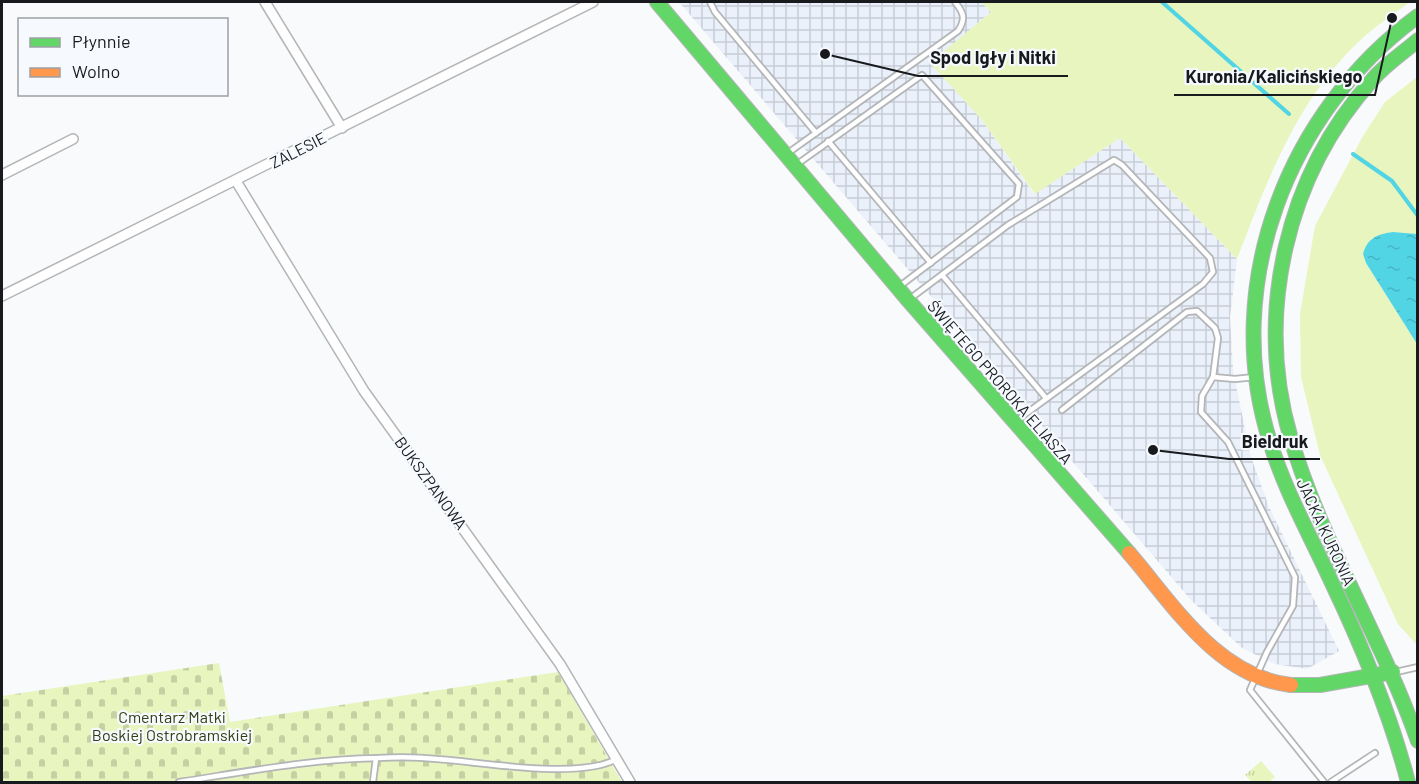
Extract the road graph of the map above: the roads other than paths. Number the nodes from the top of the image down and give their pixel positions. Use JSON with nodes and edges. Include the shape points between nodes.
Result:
{"nodes":[{"id":1,"x":593,"y":2,"type":"edge"},
{"id":2,"x":657,"y":2,"type":"edge"},
{"id":3,"x":710,"y":2,"type":"edge"},
{"id":4,"x":955,"y":2,"type":"edge"},
{"id":5,"x":269,"y":3,"type":"edge"},
{"id":6,"x":1418,"y":16,"type":"edge"},
{"id":7,"x":1418,"y":40,"type":"edge"},
{"id":8,"x":342,"y":128,"type":"junction"},
{"id":9,"x":816,"y":133,"type":"junction"},
{"id":10,"x":73,"y":139,"type":"dead end"},
{"id":11,"x":828,"y":141,"type":"junction"},
{"id":12,"x":789,"y":161,"type":"junction"},
{"id":13,"x":2,"y":175,"type":"edge"},
{"id":14,"x":236,"y":181,"type":"junction"},
{"id":15,"x":931,"y":263,"type":"junction"},
{"id":16,"x":942,"y":275,"type":"junction"},
{"id":17,"x":898,"y":288,"type":"junction"},
{"id":18,"x":2,"y":296,"type":"edge"},
{"id":19,"x":908,"y":300,"type":"junction"},
{"id":20,"x":1258,"y":376,"type":"junction"},
{"id":21,"x":1214,"y":377,"type":"junction"},
{"id":22,"x":1046,"y":398,"type":"junction"},
{"id":23,"x":1062,"y":410,"type":"dead end"},
{"id":24,"x":1014,"y":423,"type":"junction"},
{"id":25,"x":1418,"y":667,"type":"edge"},
{"id":26,"x":1393,"y":672,"type":"junction"},
{"id":27,"x":1373,"y":676,"type":"junction"},
{"id":28,"x":1256,"y":677,"type":"junction"},
{"id":29,"x":1418,"y":741,"type":"edge"},
{"id":30,"x":1375,"y":753,"type":"dead end"},
{"id":31,"x":376,"y":758,"type":"junction"},
{"id":32,"x":617,"y":759,"type":"junction"},
{"id":33,"x":179,"y":783,"type":"edge"},
{"id":34,"x":373,"y":783,"type":"edge"},
{"id":35,"x":630,"y":783,"type":"edge"},
{"id":36,"x":1324,"y":783,"type":"edge"},
{"id":37,"x":1331,"y":783,"type":"edge"},
{"id":38,"x":1408,"y":783,"type":"edge"}],
"edges":[{"from":1,"to":8,"type":"street","name":"ZALESIE"},
{"from":2,"to":12,"type":"main road","name":"ŚWIĘTEGO PROROKA ELIASZA"},
{"from":3,"to":9,"type":"lane"},
{"from":4,"to":9,"type":"lane","via":[[963,12],[958,31]]},
{"from":5,"to":8,"type":"street"},
{"from":6,"to":20,"type":"main road","name":"JACKA KURONIA","via":[[1377,48],[1351,75],[1328,105],[1287,176],[1273,210],[1262,257],[1256,305]]},
{"from":7,"to":26,"type":"main road","name":"JACKA KURONIA","via":[[1373,79],[1338,123],[1318,159],[1288,236],[1279,270],[1276,317],[1284,412],[1292,440]]},
{"from":8,"to":14,"type":"street","name":"ZALESIE"},
{"from":9,"to":12,"type":"lane"},
{"from":10,"to":13,"type":"street"},
{"from":11,"to":12,"type":"lane"},
{"from":11,"to":15,"type":"lane"},
{"from":11,"to":15,"type":"lane","via":[[922,75],[1004,164],[1019,184],[1017,197]]},
{"from":12,"to":17,"type":"main road","name":"ŚWIĘTEGO PROROKA ELIASZA"},
{"from":14,"to":18,"type":"street","name":"ZALESIE"},
{"from":14,"to":32,"type":"street","name":"BUKSZPANOWA","via":[[364,391],[560,664]]},
{"from":15,"to":17,"type":"lane"},
{"from":16,"to":19,"type":"lane"},
{"from":16,"to":22,"type":"lane"},
{"from":16,"to":22,"type":"lane","via":[[1008,225],[1114,160],[1210,258],[1213,272],[1203,284]]},
{"from":17,"to":19,"type":"main road","name":"ŚWIĘTEGO PROROKA ELIASZA"},
{"from":19,"to":24,"type":"main road","name":"ŚWIĘTEGO PROROKA ELIASZA"},
{"from":20,"to":21,"type":"lane"},
{"from":20,"to":27,"type":"main road","name":"JACKA KURONIA","via":[[1265,425],[1281,472]]},
{"from":21,"to":23,"type":"lane","via":[[1218,338],[1215,328],[1197,311],[1187,312]]},
{"from":21,"to":28,"type":"lane","via":[[1202,396],[1201,412],[1228,442],[1295,578],[1293,606]]},
{"from":22,"to":24,"type":"lane"},
{"from":24,"to":28,"type":"main road","name":"ŚWIĘTEGO PROROKA ELIASZA","via":[[1213,650]]},
{"from":25,"to":26,"type":"lane"},
{"from":26,"to":27,"type":"main road","name":"ŚWIĘTEGO PROROKA ELIASZA"},
{"from":26,"to":29,"type":"main road","name":"JACKA KURONIA"},
{"from":27,"to":28,"type":"main road","name":"ŚWIĘTEGO PROROKA ELIASZA","via":[[1311,687]]},
{"from":27,"to":38,"type":"main road","name":"JACKA KURONIA","via":[[1388,712]]},
{"from":28,"to":36,"type":"lane","via":[[1250,690],[1254,698]]},
{"from":30,"to":37,"type":"lane"},
{"from":31,"to":32,"type":"lane","via":[[555,768],[597,767]]},
{"from":31,"to":33,"type":"lane","via":[[303,763]]},
{"from":31,"to":34,"type":"lane"},
{"from":32,"to":35,"type":"street","name":"BUKSZPANOWA"}]}
